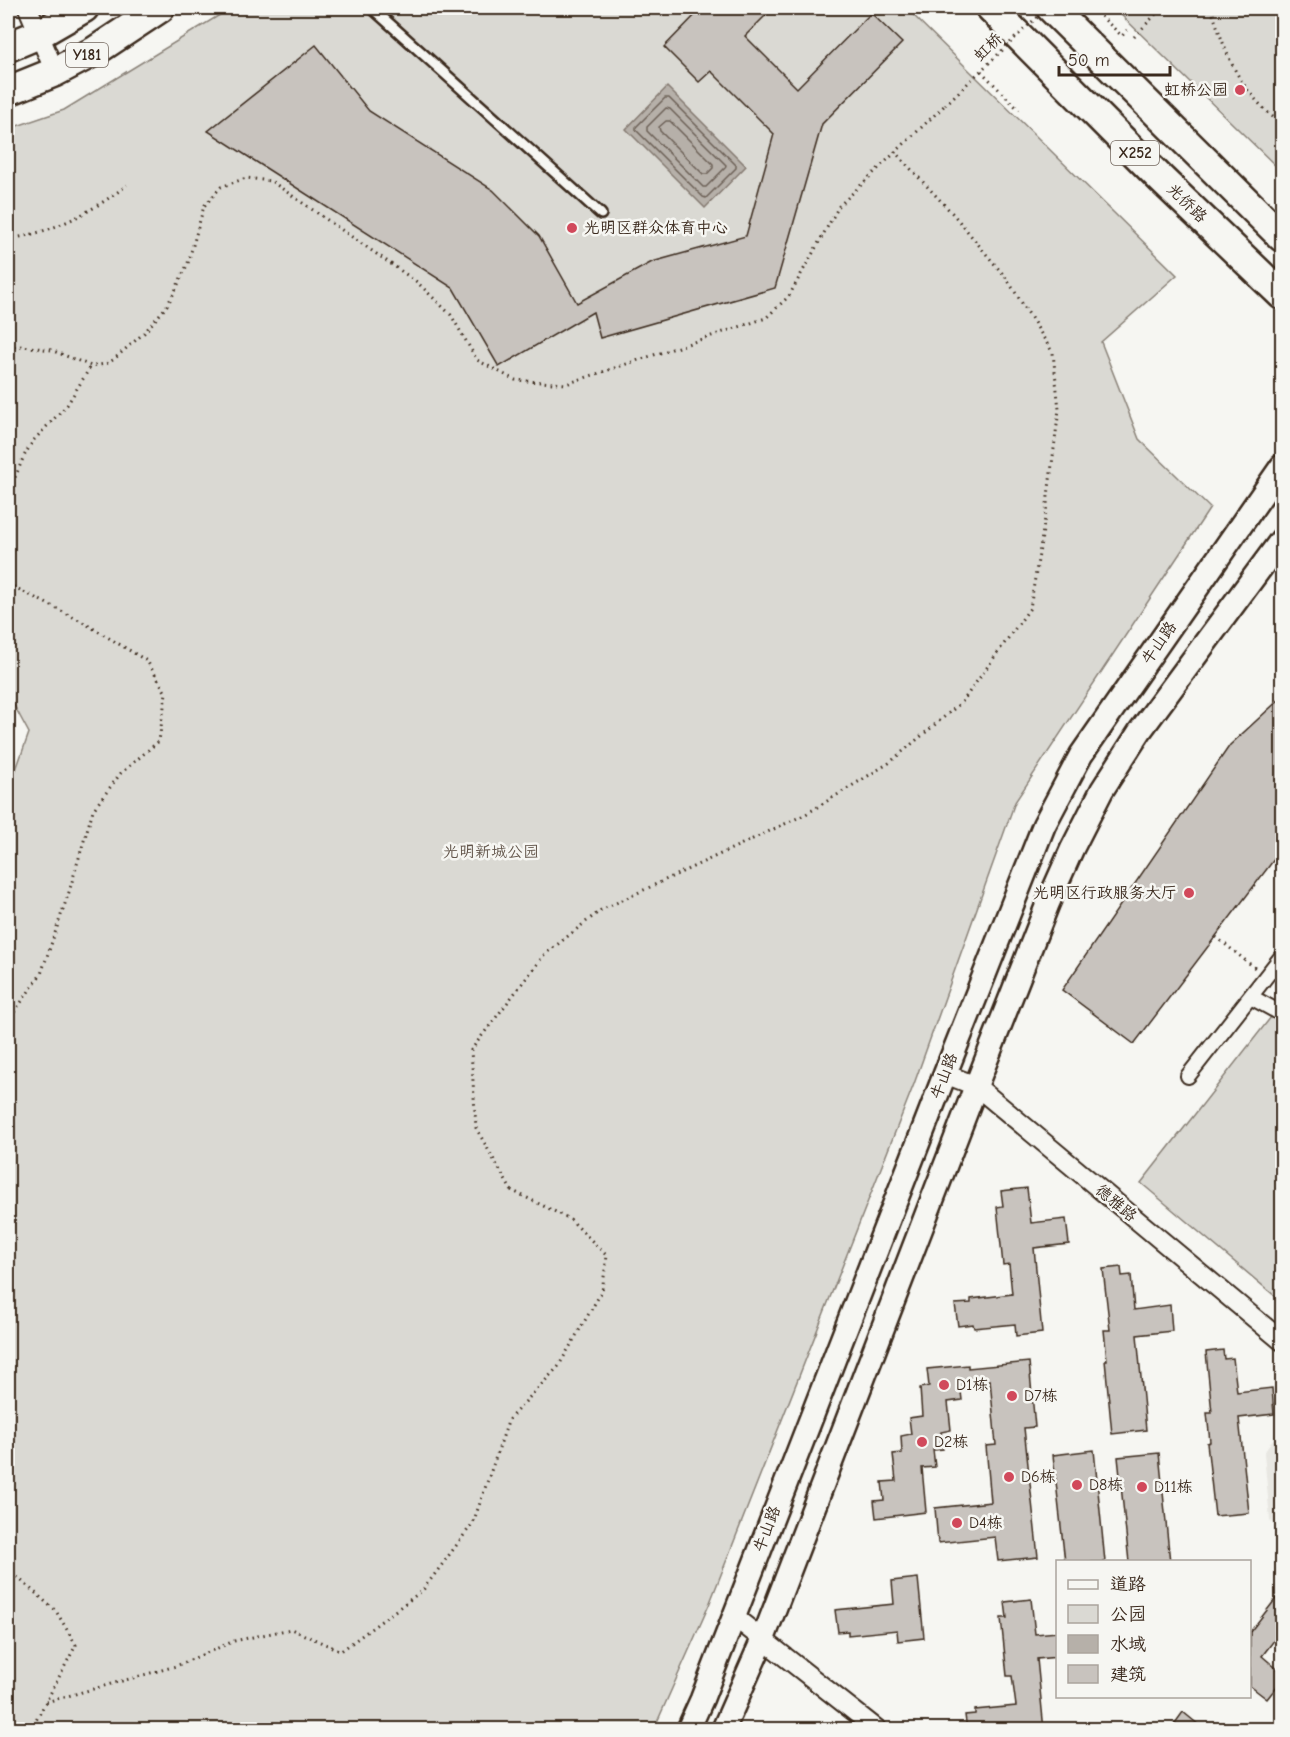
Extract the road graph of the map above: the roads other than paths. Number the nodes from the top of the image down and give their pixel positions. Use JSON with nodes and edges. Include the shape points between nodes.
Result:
{"nodes":[{"id":1,"x":28,"y":8,"type":"edge"},
{"id":2,"x":84,"y":8,"type":"edge"},
{"id":3,"x":160,"y":8,"type":"edge"},
{"id":4,"x":372,"y":8,"type":"edge"},
{"id":5,"x":1050,"y":8,"type":"edge"},
{"id":6,"x":993,"y":11,"type":"edge"},
{"id":7,"x":39,"y":34,"type":"junction"},
{"id":8,"x":8,"y":46,"type":"edge"},
{"id":9,"x":55,"y":72,"type":"junction"},
{"id":10,"x":8,"y":91,"type":"edge"},
{"id":11,"x":601,"y":214,"type":"dead end"},
{"id":12,"x":1277,"y":230,"type":"edge"},
{"id":13,"x":1279,"y":294,"type":"edge"},
{"id":14,"x":1282,"y":466,"type":"edge"},
{"id":15,"x":1282,"y":539,"type":"edge"},
{"id":16,"x":1044,"y":825,"type":"junction"},
{"id":17,"x":1078,"y":837,"type":"junction"},
{"id":18,"x":1282,"y":956,"type":"edge"},
{"id":19,"x":1251,"y":997,"type":"junction"},
{"id":20,"x":1282,"y":1014,"type":"edge"},
{"id":21,"x":945,"y":1074,"type":"junction"},
{"id":22,"x":1188,"y":1077,"type":"dead end"},
{"id":23,"x":976,"y":1086,"type":"junction"},
{"id":24,"x":1282,"y":1341,"type":"edge"},
{"id":25,"x":733,"y":1616,"type":"junction"},
{"id":26,"x":763,"y":1639,"type":"junction"},
{"id":27,"x":688,"y":1730,"type":"edge"},
{"id":28,"x":723,"y":1730,"type":"edge"},
{"id":29,"x":878,"y":1730,"type":"edge"}],
"edges":[{"from":1,"to":7,"type":"street"},
{"from":2,"to":7,"type":"main road","number":"Y181"},
{"from":3,"to":9,"type":"main road","number":"Y181"},
{"from":4,"to":11,"type":"lane"},
{"from":5,"to":12,"type":"main road","number":"X252"},
{"from":6,"to":13,"type":"main road","name":"光侨路","number":"X252"},
{"from":7,"to":8,"type":"main road","number":"Y181"},
{"from":7,"to":9,"type":"street"},
{"from":9,"to":10,"type":"main road","number":"Y181"},
{"from":14,"to":16,"type":"street","name":"牛山路","via":[[1081,755]]},
{"from":15,"to":17,"type":"street","name":"牛山路","via":[[1140,731],[1102,790]]},
{"from":16,"to":17,"type":"street","via":[[1049,837],[1062,845]]},
{"from":16,"to":21,"type":"street","name":"牛山路"},
{"from":17,"to":23,"type":"street","name":"牛山路"},
{"from":18,"to":19,"type":"street"},
{"from":19,"to":20,"type":"street"},
{"from":19,"to":22,"type":"street"},
{"from":21,"to":23,"type":"street","name":"德雅路"},
{"from":21,"to":25,"type":"street","name":"牛山路"},
{"from":23,"to":24,"type":"street","name":"德雅路"},
{"from":23,"to":26,"type":"street","name":"牛山路"},
{"from":25,"to":26,"type":"street"},
{"from":25,"to":27,"type":"street","name":"牛山路"},
{"from":26,"to":28,"type":"street","name":"牛山路"},
{"from":26,"to":29,"type":"street"}]}
